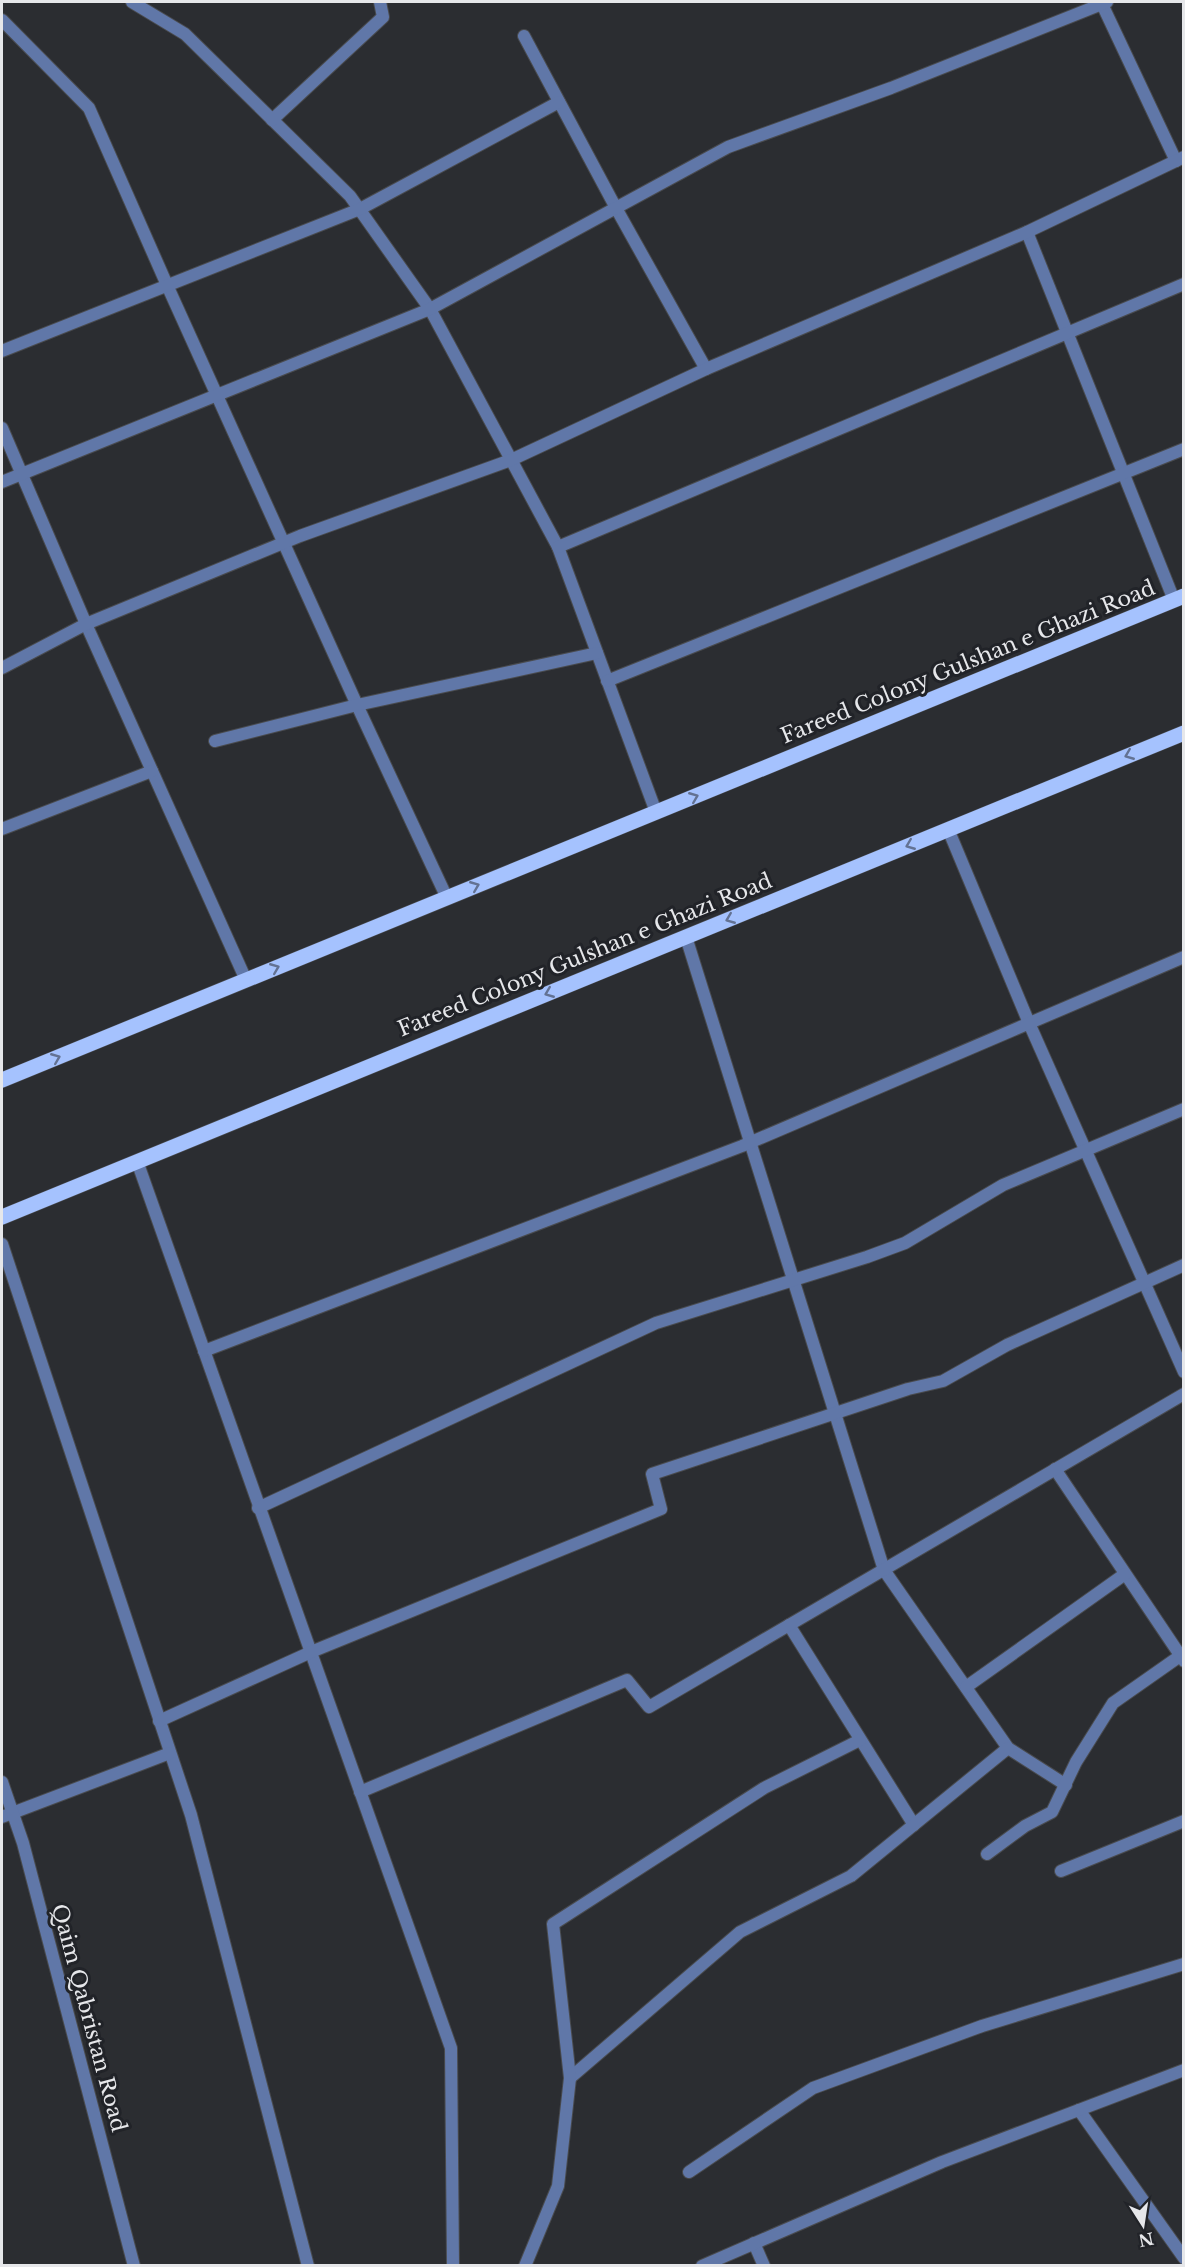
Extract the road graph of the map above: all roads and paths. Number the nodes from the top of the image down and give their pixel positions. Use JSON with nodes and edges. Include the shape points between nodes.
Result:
{"nodes":[{"id":1,"x":132,"y":2,"type":"edge"},
{"id":2,"x":380,"y":2,"type":"edge"},
{"id":3,"x":1103,"y":2,"type":"edge"},
{"id":4,"x":2,"y":20,"type":"edge"},
{"id":5,"x":524,"y":36,"type":"dead end"},
{"id":6,"x":560,"y":102,"type":"junction"},
{"id":7,"x":272,"y":120,"type":"junction"},
{"id":8,"x":1180,"y":159,"type":"edge"},
{"id":9,"x":616,"y":208,"type":"junction"},
{"id":10,"x":360,"y":209,"type":"junction"},
{"id":11,"x":1027,"y":232,"type":"junction"},
{"id":12,"x":1184,"y":284,"type":"edge"},
{"id":13,"x":167,"y":285,"type":"junction"},
{"id":14,"x":430,"y":309,"type":"junction"},
{"id":15,"x":1067,"y":333,"type":"junction"},
{"id":16,"x":2,"y":351,"type":"edge"},
{"id":17,"x":706,"y":369,"type":"junction"},
{"id":18,"x":216,"y":394,"type":"junction"},
{"id":19,"x":2,"y":428,"type":"edge"},
{"id":20,"x":1184,"y":449,"type":"edge"},
{"id":21,"x":510,"y":460,"type":"junction"},
{"id":22,"x":21,"y":473,"type":"junction"},
{"id":23,"x":1123,"y":474,"type":"junction"},
{"id":24,"x":2,"y":482,"type":"edge"},
{"id":25,"x":284,"y":543,"type":"junction"},
{"id":26,"x":558,"y":547,"type":"junction"},
{"id":27,"x":1179,"y":598,"type":"edge"},
{"id":28,"x":86,"y":624,"type":"junction"},
{"id":29,"x":597,"y":653,"type":"junction"},
{"id":30,"x":2,"y":668,"type":"edge"},
{"id":31,"x":607,"y":681,"type":"junction"},
{"id":32,"x":357,"y":705,"type":"junction"},
{"id":33,"x":1184,"y":733,"type":"edge"},
{"id":34,"x":215,"y":741,"type":"dead end"},
{"id":35,"x":152,"y":771,"type":"junction"},
{"id":36,"x":656,"y":812,"type":"junction"},
{"id":37,"x":2,"y":829,"type":"edge"},
{"id":38,"x":948,"y":829,"type":"junction"},
{"id":39,"x":447,"y":898,"type":"junction"},
{"id":40,"x":686,"y":937,"type":"junction"},
{"id":41,"x":1184,"y":957,"type":"edge"},
{"id":42,"x":246,"y":980,"type":"junction"},
{"id":43,"x":1029,"y":1023,"type":"junction"},
{"id":44,"x":2,"y":1080,"type":"edge"},
{"id":45,"x":1184,"y":1110,"type":"edge"},
{"id":46,"x":750,"y":1142,"type":"junction"},
{"id":47,"x":1086,"y":1150,"type":"junction"},
{"id":48,"x":137,"y":1161,"type":"junction"},
{"id":49,"x":2,"y":1216,"type":"edge"},
{"id":50,"x":2,"y":1244,"type":"edge"},
{"id":51,"x":1184,"y":1264,"type":"edge"},
{"id":52,"x":793,"y":1280,"type":"junction"},
{"id":53,"x":1143,"y":1281,"type":"junction"},
{"id":54,"x":204,"y":1351,"type":"junction"},
{"id":55,"x":1184,"y":1372,"type":"edge"},
{"id":56,"x":1184,"y":1394,"type":"edge"},
{"id":57,"x":835,"y":1413,"type":"junction"},
{"id":58,"x":1055,"y":1469,"type":"junction"},
{"id":59,"x":258,"y":1508,"type":"junction"},
{"id":60,"x":884,"y":1570,"type":"junction"},
{"id":61,"x":1125,"y":1574,"type":"junction"},
{"id":62,"x":789,"y":1625,"type":"junction"},
{"id":63,"x":311,"y":1652,"type":"junction"},
{"id":64,"x":1182,"y":1659,"type":"edge"},
{"id":65,"x":966,"y":1687,"type":"junction"},
{"id":66,"x":159,"y":1721,"type":"junction"},
{"id":67,"x":860,"y":1740,"type":"junction"},
{"id":68,"x":1008,"y":1748,"type":"junction"},
{"id":69,"x":170,"y":1753,"type":"junction"},
{"id":70,"x":2,"y":1782,"type":"edge"},
{"id":71,"x":1066,"y":1785,"type":"junction"},
{"id":72,"x":360,"y":1792,"type":"junction"},
{"id":73,"x":7,"y":1815,"type":"edge"},
{"id":74,"x":1184,"y":1821,"type":"edge"},
{"id":75,"x":914,"y":1825,"type":"junction"},
{"id":76,"x":987,"y":1854,"type":"dead end"},
{"id":77,"x":1061,"y":1871,"type":"dead end"},
{"id":78,"x":1184,"y":1964,"type":"edge"},
{"id":79,"x":1184,"y":2070,"type":"edge"},
{"id":80,"x":570,"y":2078,"type":"junction"},
{"id":81,"x":1079,"y":2110,"type":"junction"},
{"id":82,"x":689,"y":2172,"type":"dead end"},
{"id":83,"x":754,"y":2243,"type":"junction"},
{"id":84,"x":1184,"y":2258,"type":"edge"},
{"id":85,"x":134,"y":2265,"type":"edge"},
{"id":86,"x":308,"y":2265,"type":"edge"},
{"id":87,"x":453,"y":2265,"type":"edge"},
{"id":88,"x":525,"y":2265,"type":"edge"},
{"id":89,"x":702,"y":2265,"type":"edge"},
{"id":90,"x":764,"y":2265,"type":"edge"}],
"edges":[{"from":1,"to":7,"type":"street","via":[[185,34]]},
{"from":2,"to":7,"type":"street","via":[[383,17]]},
{"from":3,"to":8,"type":"street"},
{"from":3,"to":9,"type":"street","via":[[891,88],[728,147]]},
{"from":4,"to":13,"type":"street","via":[[89,108]]},
{"from":5,"to":6,"type":"street"},
{"from":6,"to":9,"type":"street"},
{"from":6,"to":10,"type":"street"},
{"from":7,"to":10,"type":"street"},
{"from":8,"to":11,"type":"street"},
{"from":9,"to":14,"type":"street"},
{"from":9,"to":17,"type":"street"},
{"from":10,"to":13,"type":"street"},
{"from":10,"to":14,"type":"street"},
{"from":11,"to":15,"type":"street"},
{"from":11,"to":17,"type":"street"},
{"from":12,"to":15,"type":"street"},
{"from":13,"to":16,"type":"street"},
{"from":13,"to":18,"type":"street"},
{"from":14,"to":18,"type":"street"},
{"from":14,"to":21,"type":"street"},
{"from":15,"to":23,"type":"street"},
{"from":15,"to":26,"type":"street"},
{"from":17,"to":21,"type":"street"},
{"from":18,"to":22,"type":"street"},
{"from":18,"to":25,"type":"street"},
{"from":19,"to":22,"type":"street"},
{"from":20,"to":23,"type":"street"},
{"from":21,"to":25,"type":"street"},
{"from":21,"to":26,"type":"street"},
{"from":22,"to":24,"type":"street"},
{"from":22,"to":28,"type":"street"},
{"from":23,"to":27,"type":"street"},
{"from":23,"to":31,"type":"street"},
{"from":25,"to":28,"type":"street"},
{"from":25,"to":32,"type":"street"},
{"from":26,"to":29,"type":"street"},
{"from":36,"to":27,"type":"main road","name":"Fareed Colony Gulshan e Ghazi Road","one_way":true},
{"from":28,"to":30,"type":"street"},
{"from":28,"to":35,"type":"street"},
{"from":29,"to":31,"type":"street"},
{"from":29,"to":32,"type":"street"},
{"from":31,"to":36,"type":"street"},
{"from":32,"to":34,"type":"street"},
{"from":32,"to":39,"type":"street"},
{"from":33,"to":38,"type":"main road","name":"Fareed Colony Gulshan e Ghazi Road","one_way":true},
{"from":35,"to":37,"type":"street"},
{"from":35,"to":42,"type":"street"},
{"from":39,"to":36,"type":"main road","name":"Fareed Colony Gulshan e Ghazi Road","one_way":true},
{"from":38,"to":40,"type":"main road","name":"Fareed Colony Gulshan e Ghazi Road","one_way":true},
{"from":38,"to":43,"type":"street"},
{"from":42,"to":39,"type":"main road","name":"Fareed Colony Gulshan e Ghazi Road","one_way":true},
{"from":40,"to":46,"type":"street"},
{"from":40,"to":48,"type":"main road","name":"Fareed Colony Gulshan e Ghazi Road","one_way":true},
{"from":41,"to":43,"type":"street"},
{"from":44,"to":42,"type":"main road","name":"Fareed Colony Gulshan e Ghazi Road","one_way":true},
{"from":43,"to":46,"type":"street"},
{"from":43,"to":47,"type":"street"},
{"from":45,"to":47,"type":"street"},
{"from":46,"to":52,"type":"street"},
{"from":46,"to":54,"type":"street"},
{"from":47,"to":52,"type":"street","via":[[1003,1185],[905,1244]]},
{"from":47,"to":53,"type":"street"},
{"from":48,"to":49,"type":"main road","name":"Fareed Colony Gulshan e Ghazi Road"},
{"from":48,"to":54,"type":"street"},
{"from":50,"to":66,"type":"street"},
{"from":51,"to":53,"type":"street"},
{"from":52,"to":57,"type":"street"},
{"from":52,"to":59,"type":"street","via":[[656,1323]]},
{"from":53,"to":55,"type":"street"},
{"from":53,"to":57,"type":"street","via":[[1007,1345],[943,1382]]},
{"from":54,"to":59,"type":"street"},
{"from":56,"to":58,"type":"street"},
{"from":57,"to":60,"type":"street"},
{"from":57,"to":63,"type":"street","via":[[652,1474],[661,1509]]},
{"from":58,"to":60,"type":"street"},
{"from":58,"to":61,"type":"street"},
{"from":59,"to":63,"type":"street"},
{"from":60,"to":62,"type":"street"},
{"from":60,"to":65,"type":"street"},
{"from":61,"to":64,"type":"street"},
{"from":61,"to":65,"type":"street"},
{"from":62,"to":67,"type":"street"},
{"from":62,"to":72,"type":"street","via":[[649,1707],[627,1680]]},
{"from":63,"to":66,"type":"street"},
{"from":63,"to":72,"type":"street"},
{"from":64,"to":71,"type":"street","via":[[1113,1704]]},
{"from":65,"to":68,"type":"street"},
{"from":66,"to":69,"type":"street"},
{"from":67,"to":75,"type":"street"},
{"from":67,"to":80,"type":"street","via":[[764,1788],[553,1924]]},
{"from":68,"to":71,"type":"street"},
{"from":68,"to":75,"type":"street"},
{"from":69,"to":73,"type":"street"},
{"from":69,"to":86,"type":"street","via":[[191,1815]]},
{"from":70,"to":73,"type":"street","name":"Qaim Qabristan Road"},
{"from":71,"to":76,"type":"street","via":[[1052,1812]]},
{"from":72,"to":87,"type":"street","via":[[451,2048]]},
{"from":73,"to":85,"type":"street","name":"Qaim Qabristan Road","via":[[23,1843]]},
{"from":74,"to":77,"type":"street"},
{"from":75,"to":80,"type":"street","via":[[851,1876],[741,1932]]},
{"from":78,"to":82,"type":"street","via":[[981,2026],[813,2088]]},
{"from":79,"to":81,"type":"street"},
{"from":80,"to":88,"type":"street","via":[[558,2186]]},
{"from":81,"to":83,"type":"street","via":[[942,2162]]},
{"from":81,"to":84,"type":"street"},
{"from":83,"to":89,"type":"street"},
{"from":83,"to":90,"type":"street"}]}
